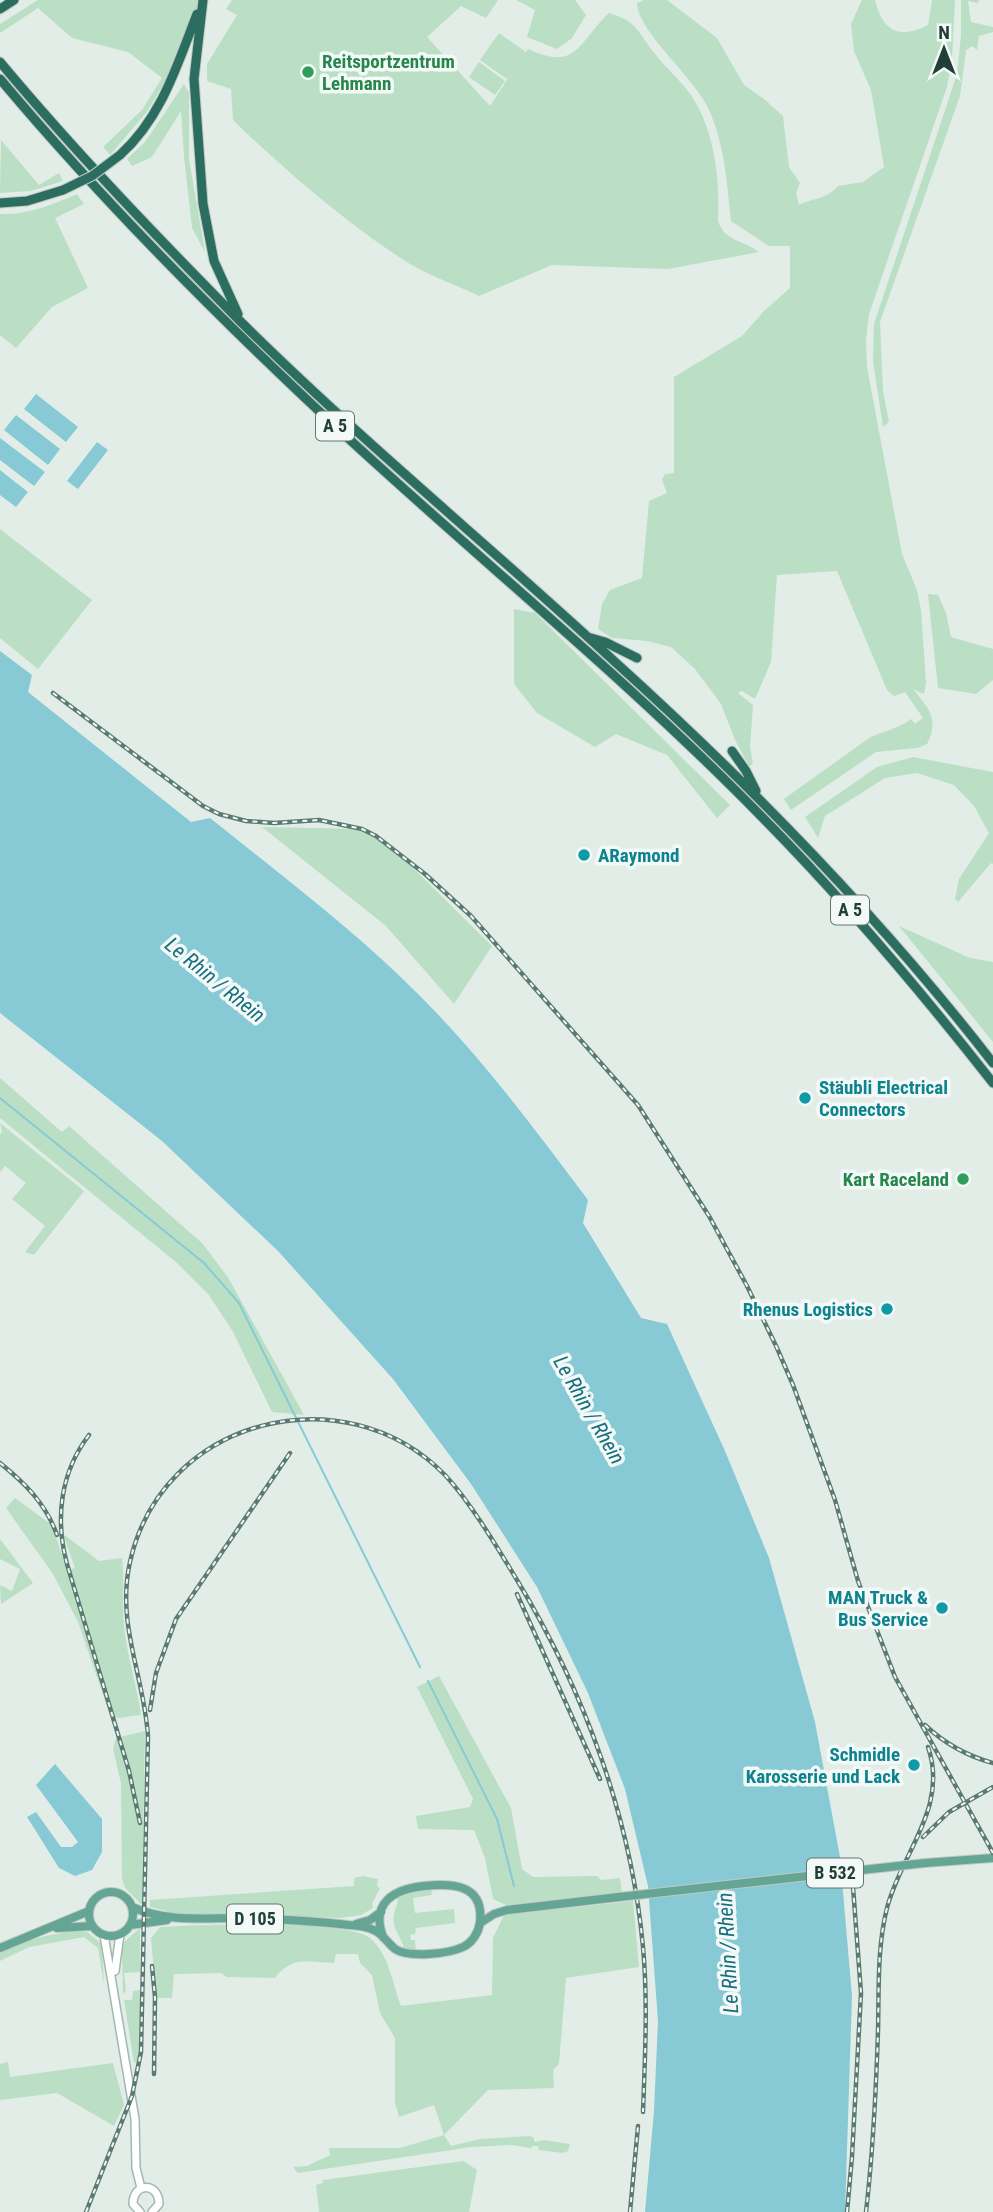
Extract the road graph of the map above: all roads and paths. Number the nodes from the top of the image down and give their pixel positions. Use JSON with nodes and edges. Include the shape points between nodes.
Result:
{"nodes":[{"id":1,"x":15,"y":0,"type":"edge"},
{"id":2,"x":203,"y":0,"type":"edge"},
{"id":3,"x":0,"y":9,"type":"edge"},
{"id":4,"x":0,"y":62,"type":"edge"},
{"id":5,"x":0,"y":79,"type":"edge"},
{"id":6,"x":0,"y":203,"type":"edge"},
{"id":7,"x":241,"y":322,"type":"junction"},
{"id":8,"x":587,"y":637,"type":"junction"},
{"id":9,"x":637,"y":658,"type":"dead end"},
{"id":10,"x":732,"y":751,"type":"dead end"},
{"id":11,"x":760,"y":799,"type":"junction"},
{"id":12,"x":993,"y":1063,"type":"edge"},
{"id":13,"x":993,"y":1083,"type":"edge"},
{"id":14,"x":993,"y":1858,"type":"edge"},
{"id":15,"x":478,"y":1903,"type":"junction"},
{"id":16,"x":132,"y":1907,"type":"junction"},
{"id":17,"x":507,"y":1910,"type":"junction"},
{"id":18,"x":89,"y":1911,"type":"junction"},
{"id":19,"x":381,"y":1912,"type":"junction"},
{"id":20,"x":180,"y":1919,"type":"junction"},
{"id":21,"x":480,"y":1923,"type":"junction"},
{"id":22,"x":130,"y":1925,"type":"junction"},
{"id":23,"x":351,"y":1925,"type":"junction"},
{"id":24,"x":92,"y":1926,"type":"junction"},
{"id":25,"x":47,"y":1928,"type":"junction"},
{"id":26,"x":120,"y":1934,"type":"junction"},
{"id":27,"x":104,"y":1935,"type":"junction"},
{"id":28,"x":383,"y":1937,"type":"junction"},
{"id":29,"x":0,"y":1948,"type":"edge"},
{"id":30,"x":114,"y":1993,"type":"junction"},
{"id":31,"x":141,"y":2188,"type":"junction"},
{"id":32,"x":138,"y":2212,"type":"edge"},
{"id":33,"x":152,"y":2212,"type":"edge"}],
"edges":[{"from":1,"to":3,"type":"highway"},
{"from":2,"to":6,"type":"highway","bridge":true,"via":[[163,99],[120,155],[63,190]]},
{"from":2,"to":7,"type":"highway","via":[[195,96],[203,204],[208,240]]},
{"from":4,"to":7,"type":"highway","number":"A 5","via":[[107,183]]},
{"from":5,"to":13,"type":"highway","number":"A 5","via":[[97,190],[233,328],[759,814],[884,949]]},
{"from":7,"to":8,"type":"highway","number":"A 5"},
{"from":8,"to":9,"type":"highway"},
{"from":8,"to":11,"type":"highway","number":"A 5"},
{"from":10,"to":11,"type":"highway"},
{"from":11,"to":12,"type":"highway","number":"A 5","via":[[919,970]]},
{"from":14,"to":17,"type":"main road","number":"B 532","bridge":true},
{"from":15,"to":17,"type":"main road"},
{"from":15,"to":19,"type":"main road","via":[[457,1885],[437,1885],[402,1889],[387,1899]]},
{"from":15,"to":21,"type":"main road"},
{"from":16,"to":18,"type":"main road","via":[[122,1895],[107,1893],[94,1900]]},
{"from":16,"to":20,"type":"main road","number":"D 105"},
{"from":16,"to":22,"type":"main road"},
{"from":17,"to":21,"type":"main road"},
{"from":18,"to":24,"type":"main road"},
{"from":18,"to":25,"type":"main road"},
{"from":19,"to":23,"type":"main road","number":"D 105"},
{"from":19,"to":28,"type":"main road"},
{"from":20,"to":22,"type":"main road","number":"D 105"},
{"from":20,"to":23,"type":"main road","number":"D 105"},
{"from":21,"to":28,"type":"main road","via":[[473,1938],[456,1950],[410,1954],[396,1950]]},
{"from":22,"to":26,"type":"main road"},
{"from":23,"to":28,"type":"main road","number":"D 105"},
{"from":24,"to":25,"type":"main road"},
{"from":24,"to":27,"type":"main road"},
{"from":25,"to":29,"type":"main road"},
{"from":26,"to":27,"type":"main road"},
{"from":26,"to":30,"type":"main road"},
{"from":27,"to":30,"type":"main road"},
{"from":30,"to":31,"type":"main road","via":[[135,2119]]},
{"from":31,"to":32,"type":"main road","via":[[133,2200]]},
{"from":31,"to":33,"type":"main road","via":[[154,2190],[159,2197]]}]}
